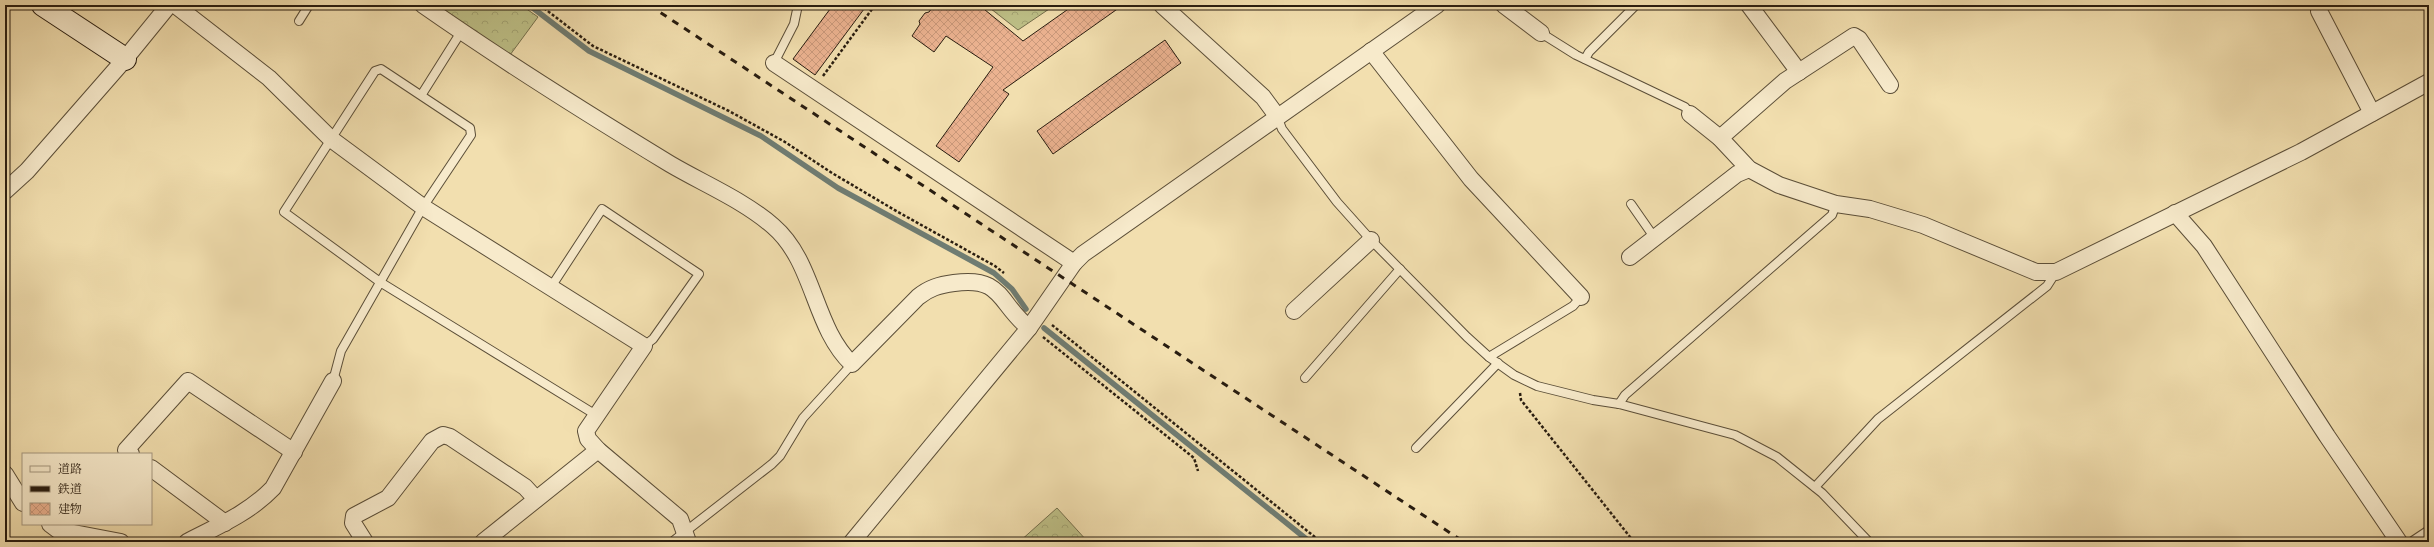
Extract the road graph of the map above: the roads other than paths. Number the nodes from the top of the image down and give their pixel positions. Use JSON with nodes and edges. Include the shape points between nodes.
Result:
{"nodes":[{"id":1,"x":44,"y":5,"type":"edge"},
{"id":2,"x":169,"y":5,"type":"edge"},
{"id":3,"x":174,"y":5,"type":"edge"},
{"id":4,"x":309,"y":5,"type":"edge"},
{"id":5,"x":423,"y":5,"type":"edge"},
{"id":6,"x":798,"y":5,"type":"edge"},
{"id":7,"x":1162,"y":5,"type":"edge"},
{"id":8,"x":1437,"y":5,"type":"edge"},
{"id":9,"x":1504,"y":5,"type":"edge"},
{"id":10,"x":1636,"y":5,"type":"edge"},
{"id":11,"x":1749,"y":5,"type":"edge"},
{"id":12,"x":2319,"y":11,"type":"dead end"},
{"id":13,"x":299,"y":21,"type":"dead end"},
{"id":14,"x":461,"y":32,"type":"junction"},
{"id":15,"x":1541,"y":33,"type":"joint"},
{"id":16,"x":1371,"y":51,"type":"junction"},
{"id":17,"x":125,"y":59,"type":"junction"},
{"id":18,"x":1585,"y":59,"type":"junction"},
{"id":19,"x":774,"y":63,"type":"joint"},
{"id":20,"x":1799,"y":72,"type":"junction"},
{"id":21,"x":2429,"y":82,"type":"edge"},
{"id":22,"x":1890,"y":85,"type":"dead end"},
{"id":23,"x":422,"y":94,"type":"junction"},
{"id":24,"x":2372,"y":113,"type":"junction"},
{"id":25,"x":1690,"y":114,"type":"joint"},
{"id":26,"x":1277,"y":116,"type":"junction"},
{"id":27,"x":1720,"y":138,"type":"junction"},
{"id":28,"x":331,"y":139,"type":"junction"},
{"id":29,"x":1748,"y":169,"type":"junction"},
{"id":30,"x":5,"y":191,"type":"edge"},
{"id":31,"x":1631,"y":204,"type":"dead end"},
{"id":32,"x":1836,"y":204,"type":"junction"},
{"id":33,"x":422,"y":206,"type":"junction"},
{"id":34,"x":2175,"y":212,"type":"junction"},
{"id":35,"x":1654,"y":237,"type":"junction"},
{"id":36,"x":1372,"y":240,"type":"junction"},
{"id":37,"x":1630,"y":257,"type":"dead end"},
{"id":38,"x":1074,"y":263,"type":"junction"},
{"id":39,"x":1400,"y":269,"type":"junction"},
{"id":40,"x":2056,"y":272,"type":"junction"},
{"id":41,"x":380,"y":282,"type":"junction"},
{"id":42,"x":552,"y":287,"type":"junction"},
{"id":43,"x":1581,"y":297,"type":"joint"},
{"id":44,"x":1294,"y":311,"type":"dead end"},
{"id":45,"x":1029,"y":328,"type":"junction"},
{"id":46,"x":644,"y":346,"type":"junction"},
{"id":47,"x":1489,"y":357,"type":"junction"},
{"id":48,"x":1498,"y":363,"type":"junction"},
{"id":49,"x":852,"y":364,"type":"junction"},
{"id":50,"x":1305,"y":378,"type":"dead end"},
{"id":51,"x":333,"y":381,"type":"joint"},
{"id":52,"x":1619,"y":404,"type":"junction"},
{"id":53,"x":596,"y":415,"type":"junction"},
{"id":54,"x":1416,"y":448,"type":"dead end"},
{"id":55,"x":598,"y":450,"type":"junction"},
{"id":56,"x":294,"y":452,"type":"junction"},
{"id":57,"x":130,"y":453,"type":"edge"},
{"id":58,"x":152,"y":469,"type":"edge"},
{"id":59,"x":5,"y":474,"type":"edge"},
{"id":60,"x":1815,"y":487,"type":"junction"},
{"id":61,"x":536,"y":499,"type":"junction"},
{"id":62,"x":22,"y":502,"type":"edge"},
{"id":63,"x":225,"y":523,"type":"junction"},
{"id":64,"x":51,"y":525,"type":"edge"},
{"id":65,"x":2429,"y":530,"type":"edge"},
{"id":66,"x":681,"y":539,"type":"edge"},
{"id":67,"x":121,"y":542,"type":"edge"},
{"id":68,"x":187,"y":542,"type":"edge"},
{"id":69,"x":365,"y":542,"type":"edge"},
{"id":70,"x":483,"y":542,"type":"edge"},
{"id":71,"x":854,"y":542,"type":"edge"},
{"id":72,"x":1869,"y":542,"type":"edge"},
{"id":73,"x":2399,"y":542,"type":"edge"},
{"id":74,"x":2411,"y":542,"type":"edge"}],
"edges":[{"from":1,"to":17,"type":"street"},
{"from":2,"to":17,"type":"street"},
{"from":3,"to":28,"type":"street","via":[[269,78]]},
{"from":4,"to":13,"type":"lane"},
{"from":5,"to":14,"type":"street"},
{"from":6,"to":19,"type":"lane","via":[[794,24]]},
{"from":7,"to":26,"type":"street","via":[[1263,97]]},
{"from":8,"to":16,"type":"street"},
{"from":9,"to":15,"type":"street"},
{"from":10,"to":18,"type":"lane"},
{"from":11,"to":20,"type":"street"},
{"from":12,"to":24,"type":"street"},
{"from":14,"to":23,"type":"lane"},
{"from":14,"to":49,"type":"street","via":[[774,227],[790,245],[832,336],[843,355]]},
{"from":15,"to":18,"type":"lane"},
{"from":16,"to":26,"type":"street"},
{"from":16,"to":43,"type":"street","via":[[1471,179]]},
{"from":17,"to":30,"type":"street","via":[[27,171]]},
{"from":18,"to":25,"type":"lane","via":[[1685,107]]},
{"from":19,"to":38,"type":"street"},
{"from":20,"to":22,"type":"street","via":[[1854,36],[1859,39]]},
{"from":20,"to":27,"type":"street","via":[[1761,101]]},
{"from":21,"to":24,"type":"street"},
{"from":23,"to":28,"type":"lane","via":[[381,69],[375,71]]},
{"from":23,"to":33,"type":"lane","via":[[470,128],[471,135]]},
{"from":24,"to":34,"type":"street","via":[[2301,152]]},
{"from":25,"to":27,"type":"street"},
{"from":26,"to":36,"type":"lane","via":[[1282,129],[1337,202]]},
{"from":26,"to":38,"type":"street"},
{"from":27,"to":29,"type":"street"},
{"from":28,"to":33,"type":"street"},
{"from":28,"to":41,"type":"lane","via":[[284,212]]},
{"from":29,"to":32,"type":"street","via":[[1779,185]]},
{"from":29,"to":35,"type":"street","via":[[1737,174]]},
{"from":31,"to":35,"type":"lane"},
{"from":32,"to":40,"type":"street","via":[[1870,209],[1923,225],[2036,272]]},
{"from":32,"to":52,"type":"lane","via":[[1832,215],[1631,390]]},
{"from":33,"to":41,"type":"lane"},
{"from":33,"to":42,"type":"street"},
{"from":34,"to":40,"type":"street"},
{"from":34,"to":73,"type":"street","via":[[2204,246]]},
{"from":35,"to":37,"type":"street"},
{"from":36,"to":39,"type":"lane"},
{"from":36,"to":44,"type":"street"},
{"from":38,"to":45,"type":"street"},
{"from":39,"to":47,"type":"lane"},
{"from":39,"to":50,"type":"lane"},
{"from":40,"to":60,"type":"lane","via":[[2047,286],[1878,419]]},
{"from":41,"to":51,"type":"lane","via":[[341,351]]},
{"from":41,"to":53,"type":"lane"},
{"from":42,"to":46,"type":"street"},
{"from":42,"to":46,"type":"lane","via":[[602,209],[699,274],[652,339]]},
{"from":43,"to":47,"type":"lane","via":[[1573,306]]},
{"from":45,"to":49,"type":"street","via":[[1016,317],[991,286],[971,281],[939,285],[928,288],[918,297]]},
{"from":45,"to":71,"type":"street"},
{"from":46,"to":53,"type":"street"},
{"from":47,"to":48,"type":"lane"},
{"from":48,"to":52,"type":"lane","via":[[1523,379],[1556,390]]},
{"from":48,"to":54,"type":"lane"},
{"from":49,"to":66,"type":"lane","via":[[803,418],[780,456]]},
{"from":51,"to":56,"type":"street"},
{"from":52,"to":60,"type":"lane","via":[[1735,435],[1777,457]]},
{"from":53,"to":55,"type":"street","via":[[586,431],[588,440]]},
{"from":55,"to":61,"type":"street"},
{"from":55,"to":66,"type":"street","via":[[680,519]]},
{"from":56,"to":57,"type":"street","via":[[188,381],[126,450]]},
{"from":56,"to":63,"type":"street","via":[[269,493]]},
{"from":58,"to":63,"type":"street"},
{"from":59,"to":62,"type":"street"},
{"from":60,"to":72,"type":"lane"},
{"from":61,"to":69,"type":"street","via":[[525,487],[450,437],[443,435],[432,441],[388,498],[354,516],[353,524]]},
{"from":61,"to":70,"type":"street"},
{"from":63,"to":68,"type":"street"},
{"from":64,"to":67,"type":"street","via":[[58,530]]},
{"from":65,"to":74,"type":"lane"}]}
